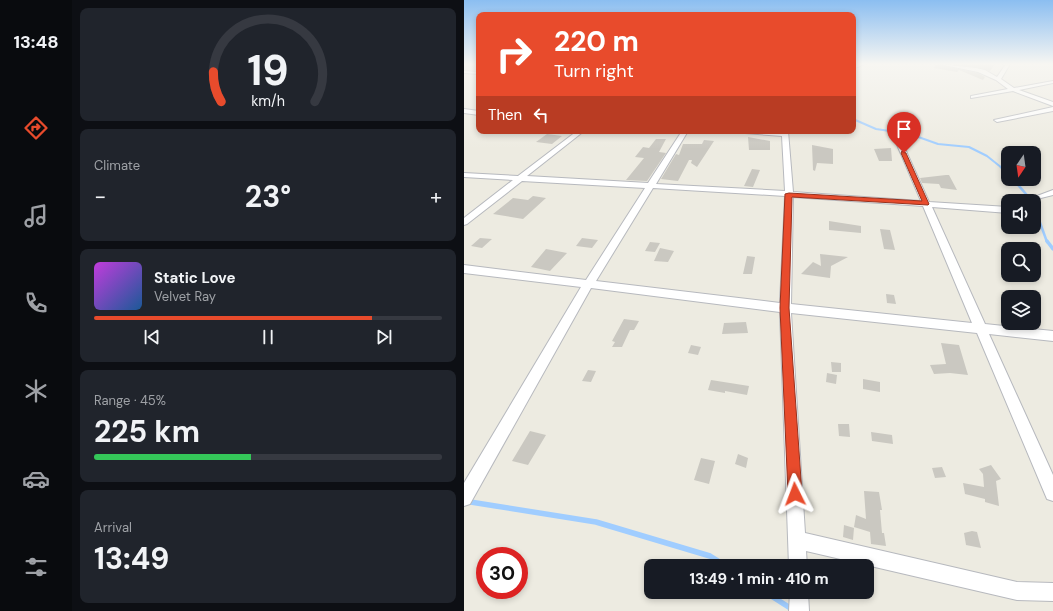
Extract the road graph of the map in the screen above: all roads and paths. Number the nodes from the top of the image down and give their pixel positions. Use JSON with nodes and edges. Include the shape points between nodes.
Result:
{"nodes":[{"id":1,"x":995,"y":93,"type":"edge"},
{"id":2,"x":1022,"y":93,"type":"edge"},
{"id":3,"x":973,"y":97,"type":"dead end"},
{"id":4,"x":1053,"y":104,"type":"edge"},
{"id":5,"x":1053,"y":109,"type":"edge"},
{"id":6,"x":464,"y":112,"type":"edge"},
{"id":7,"x":476,"y":113,"type":"edge"},
{"id":8,"x":997,"y":120,"type":"dead end"},
{"id":9,"x":577,"y":134,"type":"edge"},
{"id":10,"x":683,"y":134,"type":"edge"},
{"id":11,"x":785,"y":134,"type":"edge"},
{"id":12,"x":898,"y":140,"type":"dead end"},
{"id":13,"x":464,"y":175,"type":"edge"},
{"id":14,"x":518,"y":180,"type":"junction"},
{"id":15,"x":650,"y":187,"type":"junction"},
{"id":16,"x":1053,"y":192,"type":"edge"},
{"id":17,"x":789,"y":194,"type":"junction"},
{"id":18,"x":1041,"y":196,"type":"dead end"},
{"id":19,"x":926,"y":204,"type":"junction"},
{"id":20,"x":1001,"y":209,"type":"edge"},
{"id":21,"x":464,"y":222,"type":"edge"},
{"id":22,"x":464,"y":269,"type":"edge"},
{"id":23,"x":588,"y":285,"type":"junction"},
{"id":24,"x":785,"y":308,"type":"junction"},
{"id":25,"x":981,"y":328,"type":"junction"},
{"id":26,"x":1053,"y":336,"type":"edge"},
{"id":27,"x":1053,"y":493,"type":"edge"},
{"id":28,"x":464,"y":498,"type":"edge"},
{"id":29,"x":798,"y":540,"type":"junction"},
{"id":30,"x":798,"y":559,"type":"edge"},
{"id":31,"x":1053,"y":592,"type":"edge"},
{"id":32,"x":799,"y":599,"type":"edge"},
{"id":33,"x":799,"y":611,"type":"edge"}],
"edges":[{"from":1,"to":3,"type":"street"},
{"from":2,"to":4,"type":"street"},
{"from":5,"to":8,"type":"street"},
{"from":6,"to":7,"type":"street"},
{"from":9,"to":14,"type":"street"},
{"from":10,"to":15,"type":"street"},
{"from":11,"to":17,"type":"street"},
{"from":12,"to":19,"type":"street"},
{"from":13,"to":14,"type":"street"},
{"from":14,"to":15,"type":"street"},
{"from":14,"to":21,"type":"street"},
{"from":15,"to":17,"type":"street"},
{"from":15,"to":23,"type":"street"},
{"from":16,"to":18,"type":"street"},
{"from":17,"to":19,"type":"street"},
{"from":17,"to":24,"type":"street"},
{"from":19,"to":20,"type":"street"},
{"from":19,"to":25,"type":"street"},
{"from":22,"to":23,"type":"street"},
{"from":23,"to":24,"type":"street"},
{"from":23,"to":28,"type":"street"},
{"from":24,"to":25,"type":"street"},
{"from":24,"to":29,"type":"street"},
{"from":25,"to":26,"type":"street"},
{"from":25,"to":27,"type":"street"},
{"from":29,"to":30,"type":"street"},
{"from":29,"to":31,"type":"street","via":[[1017,591]]},
{"from":32,"to":33,"type":"street"}]}
